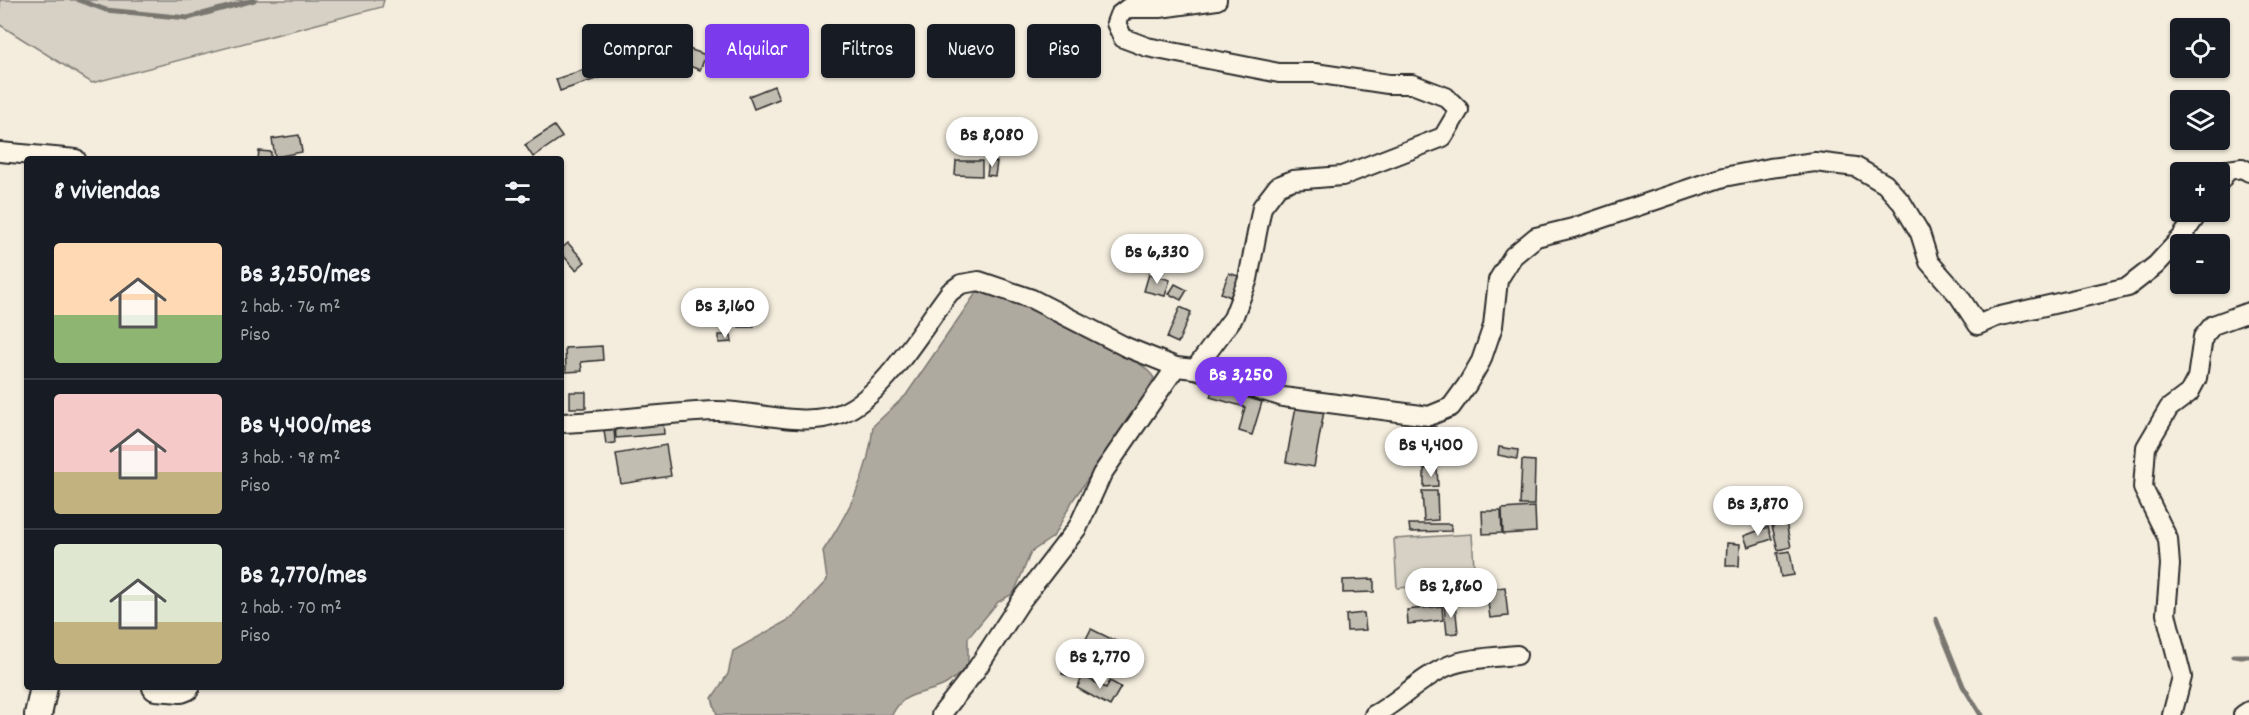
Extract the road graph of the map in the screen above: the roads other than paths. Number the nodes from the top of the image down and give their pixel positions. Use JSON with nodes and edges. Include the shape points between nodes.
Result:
{"nodes":[{"id":1,"x":1217,"y":0,"type":"edge"},
{"id":2,"x":0,"y":152,"type":"edge"},
{"id":3,"x":43,"y":156,"type":"edge"},
{"id":4,"x":2230,"y":170,"type":"edge"},
{"id":5,"x":2249,"y":172,"type":"edge"},
{"id":6,"x":2192,"y":222,"type":"edge"},
{"id":7,"x":2249,"y":312,"type":"edge"},
{"id":8,"x":1176,"y":367,"type":"junction"},
{"id":9,"x":1195,"y":369,"type":"junction"},
{"id":10,"x":564,"y":423,"type":"edge"},
{"id":11,"x":1517,"y":655,"type":"dead end"},
{"id":12,"x":43,"y":690,"type":"edge"},
{"id":13,"x":2249,"y":711,"type":"edge"},
{"id":14,"x":38,"y":715,"type":"edge"},
{"id":15,"x":941,"y":715,"type":"edge"},
{"id":16,"x":1374,"y":715,"type":"edge"},
{"id":17,"x":2172,"y":715,"type":"edge"},
{"id":18,"x":2243,"y":715,"type":"edge"}],
"edges":[{"from":1,"to":9,"type":"street","via":[[1128,8],[1116,23],[1124,38],[1146,47],[1279,73],[1412,84],[1446,97],[1459,110],[1443,137],[1342,176],[1293,180],[1278,186],[1262,207],[1248,279],[1233,318]]},
{"from":2,"to":3,"type":"street"},
{"from":4,"to":5,"type":"street","via":[[2242,168]]},
{"from":6,"to":9,"type":"street","via":[[2156,265],[2128,287],[1996,317],[1978,325],[1929,262],[1920,234],[1902,203],[1885,184],[1856,167],[1815,162],[1770,168],[1724,177],[1536,237],[1514,256],[1498,280],[1493,326],[1467,385],[1451,407],[1429,417],[1283,397]]},
{"from":7,"to":17,"type":"street","via":[[2212,325],[2203,337],[2197,378],[2189,393],[2169,408],[2146,447],[2143,488],[2168,539],[2166,614],[2181,677]]},
{"from":8,"to":9,"type":"street"},
{"from":8,"to":10,"type":"street","via":[[1126,347],[1032,299],[980,281],[962,284],[950,292],[879,384],[843,413],[823,418],[783,418],[717,411]]},
{"from":8,"to":15,"type":"street","via":[[1102,474],[1078,527]]},
{"from":11,"to":16,"type":"street","via":[[1450,664]]},
{"from":12,"to":14,"type":"street"},
{"from":13,"to":18,"type":"street"}]}
